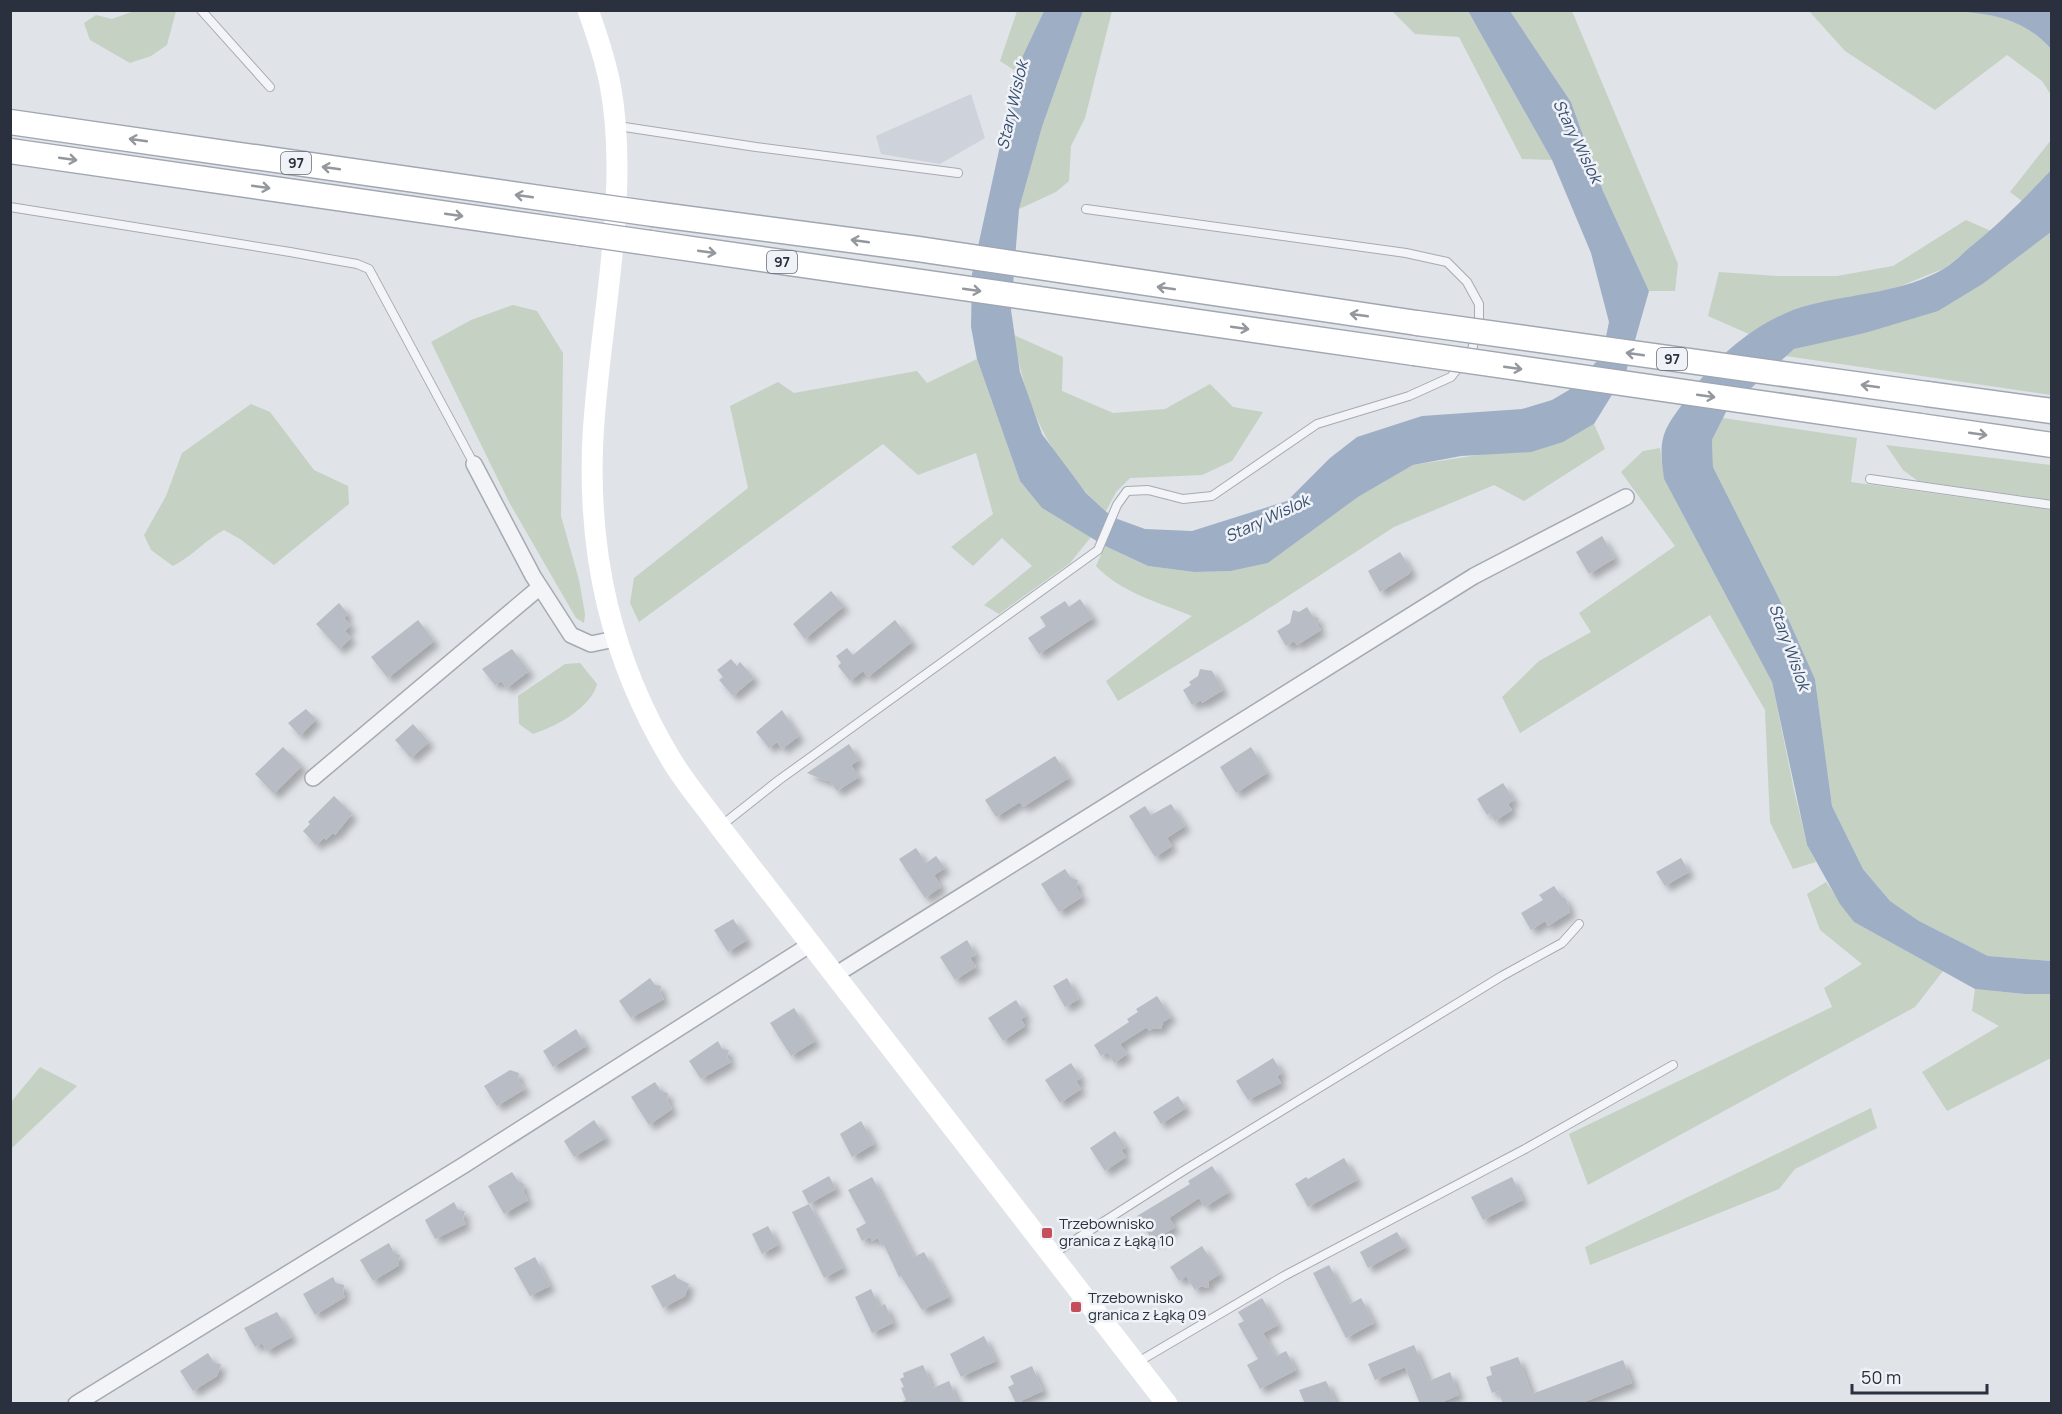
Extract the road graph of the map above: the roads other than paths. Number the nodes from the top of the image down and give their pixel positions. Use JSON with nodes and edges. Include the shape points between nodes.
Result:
{"nodes":[{"id":1,"x":201,"y":10,"type":"edge"},
{"id":2,"x":588,"y":10,"type":"edge"},
{"id":3,"x":270,"y":87,"type":"dead end"},
{"id":4,"x":10,"y":122,"type":"edge"},
{"id":5,"x":614,"y":126,"type":"junction"},
{"id":6,"x":10,"y":151,"type":"edge"},
{"id":7,"x":958,"y":173,"type":"dead end"},
{"id":8,"x":10,"y":207,"type":"edge"},
{"id":9,"x":1086,"y":209,"type":"dead end"},
{"id":10,"x":2052,"y":411,"type":"edge"},
{"id":11,"x":2052,"y":445,"type":"edge"},
{"id":12,"x":474,"y":464,"type":"joint"},
{"id":13,"x":1870,"y":479,"type":"dead end"},
{"id":14,"x":1626,"y":497,"type":"dead end"},
{"id":15,"x":2052,"y":505,"type":"edge"},
{"id":16,"x":540,"y":587,"type":"junction"},
{"id":17,"x":615,"y":639,"type":"junction"},
{"id":18,"x":314,"y":778,"type":"dead end"},
{"id":19,"x":720,"y":827,"type":"junction"},
{"id":20,"x":1579,"y":924,"type":"dead end"},
{"id":21,"x":811,"y":944,"type":"junction"},
{"id":22,"x":835,"y":975,"type":"junction"},
{"id":23,"x":1673,"y":1065,"type":"dead end"},
{"id":24,"x":1053,"y":1254,"type":"junction"},
{"id":25,"x":1138,"y":1362,"type":"junction"},
{"id":26,"x":76,"y":1404,"type":"edge"},
{"id":27,"x":1167,"y":1404,"type":"edge"}],
"edges":[{"from":1,"to":3,"type":"lane"},
{"from":2,"to":5,"type":"street","via":[[610,86]]},
{"from":10,"to":4,"type":"main road","number":"97","one_way":true,"bridge":true},
{"from":5,"to":7,"type":"lane"},
{"from":5,"to":17,"type":"street","via":[[615,190],[592,476],[595,535]]},
{"from":6,"to":11,"type":"main road","number":"97","one_way":true,"bridge":true},
{"from":8,"to":12,"type":"lane","via":[[290,252],[369,269]]},
{"from":9,"to":19,"type":"lane","via":[[1447,262],[1467,282],[1479,304],[1472,350],[1451,377],[1409,396],[1317,424],[1212,496],[1183,499],[1149,490],[1127,491],[1117,504],[1098,550],[779,780]]},
{"from":12,"to":16,"type":"street"},
{"from":13,"to":15,"type":"lane"},
{"from":14,"to":22,"type":"street","via":[[1473,576]]},
{"from":16,"to":17,"type":"street","via":[[571,635],[591,644]]},
{"from":16,"to":18,"type":"street"},
{"from":17,"to":19,"type":"street","via":[[641,704],[668,753]]},
{"from":19,"to":21,"type":"street"},
{"from":20,"to":24,"type":"lane","via":[[1562,943],[1502,976]]},
{"from":21,"to":22,"type":"street"},
{"from":21,"to":26,"type":"street","via":[[464,1165]]},
{"from":22,"to":24,"type":"street"},
{"from":23,"to":25,"type":"lane","via":[[1525,1149],[1284,1276]]},
{"from":24,"to":25,"type":"street"},
{"from":25,"to":27,"type":"street"}]}
